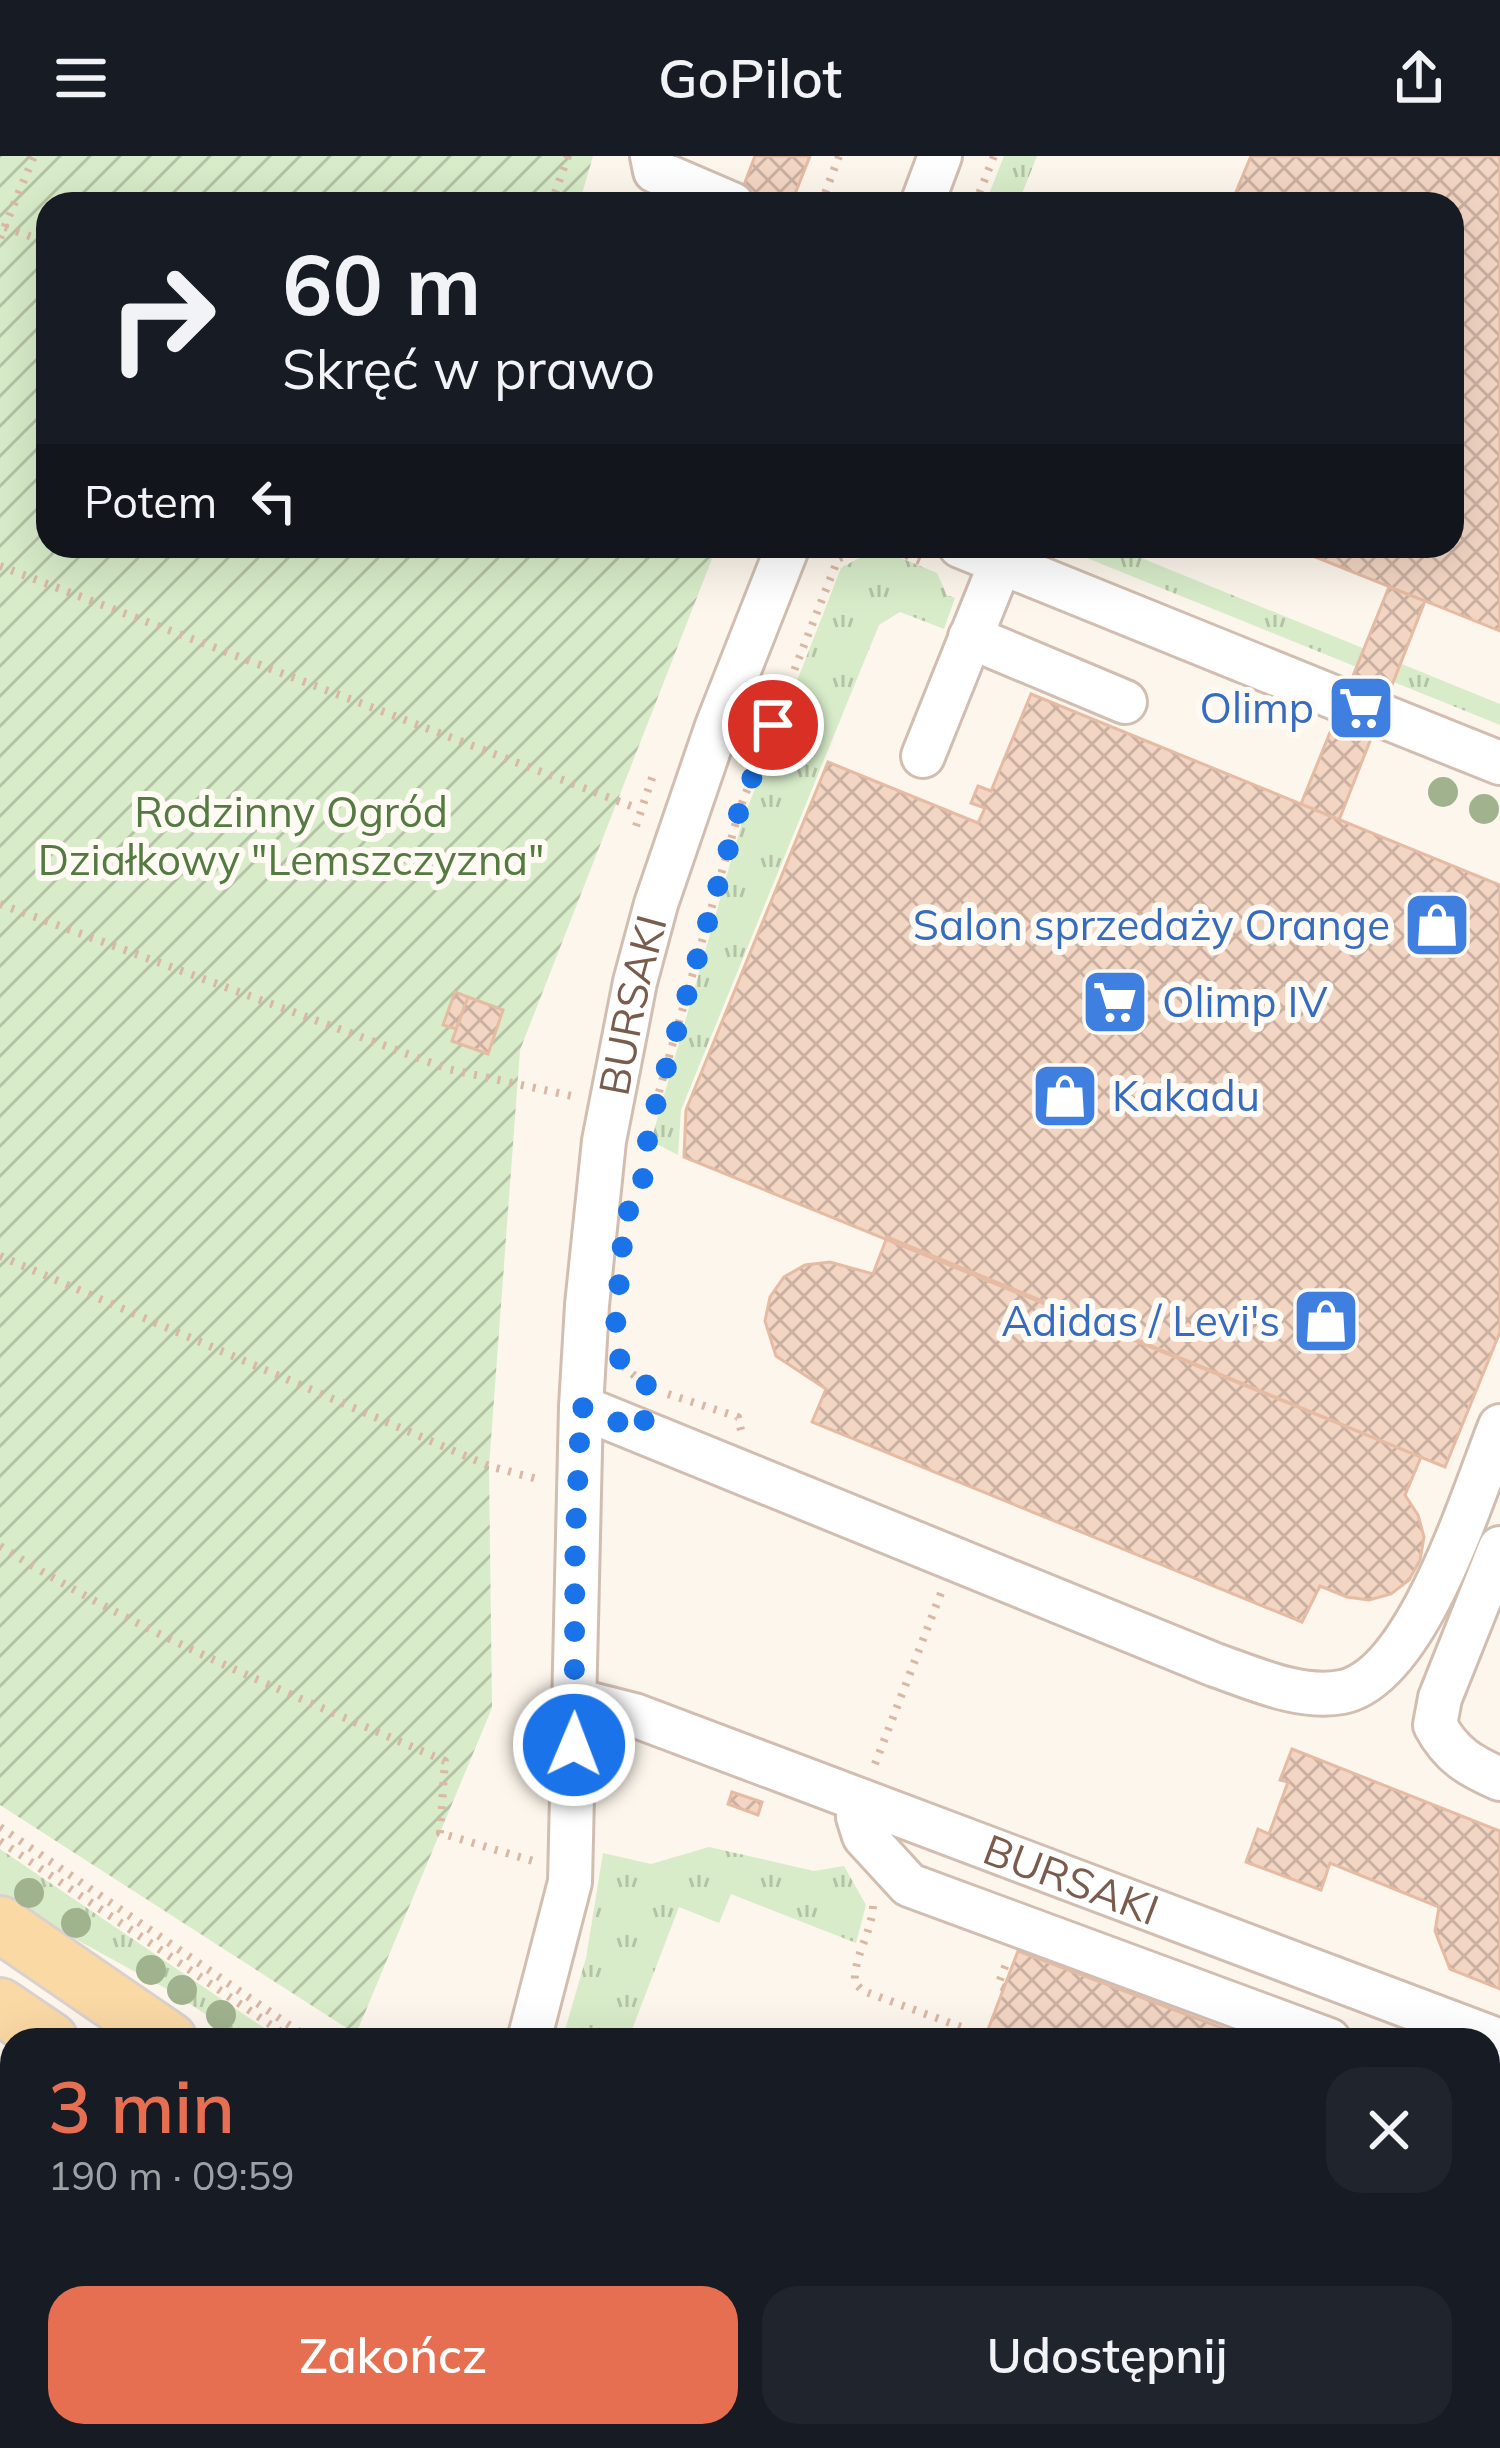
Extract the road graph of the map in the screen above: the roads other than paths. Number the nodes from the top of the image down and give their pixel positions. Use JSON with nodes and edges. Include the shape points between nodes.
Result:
{"nodes":[{"id":1,"x":940,"y":156,"type":"edge"},
{"id":2,"x":651,"y":177,"type":"edge"},
{"id":3,"x":696,"y":192,"type":"edge"},
{"id":4,"x":926,"y":192,"type":"edge"},
{"id":5,"x":783,"y":558,"type":"edge"},
{"id":6,"x":991,"y":558,"type":"edge"},
{"id":7,"x":1001,"y":562,"type":"junction"},
{"id":8,"x":970,"y":638,"type":"junction"},
{"id":9,"x":1125,"y":702,"type":"dead end"},
{"id":10,"x":923,"y":756,"type":"dead end"},
{"id":11,"x":1500,"y":763,"type":"edge"},
{"id":12,"x":581,"y":1407,"type":"junction"},
{"id":13,"x":1500,"y":1426,"type":"edge"},
{"id":14,"x":1500,"y":1548,"type":"edge"},
{"id":15,"x":574,"y":1700,"type":"junction"},
{"id":16,"x":1500,"y":1779,"type":"edge"},
{"id":17,"x":868,"y":1787,"type":"junction"},
{"id":18,"x":0,"y":1924,"type":"edge"},
{"id":19,"x":0,"y":2006,"type":"edge"},
{"id":20,"x":32,"y":2028,"type":"edge"},
{"id":21,"x":152,"y":2028,"type":"edge"},
{"id":22,"x":533,"y":2028,"type":"edge"},
{"id":23,"x":1296,"y":2028,"type":"edge"},
{"id":24,"x":1459,"y":2028,"type":"edge"}],
"edges":[{"from":1,"to":4,"type":"street"},
{"from":2,"to":3,"type":"street"},
{"from":5,"to":12,"type":"street","name":"BURSAKI","via":[[684,817],[635,982],[604,1141]]},
{"from":6,"to":7,"type":"street"},
{"from":7,"to":8,"type":"street"},
{"from":7,"to":11,"type":"street"},
{"from":8,"to":9,"type":"street"},
{"from":8,"to":10,"type":"street"},
{"from":12,"to":13,"type":"street","via":[[1215,1665],[1315,1694],[1361,1685],[1411,1633]]},
{"from":12,"to":15,"type":"street","name":"BURSAKI"},
{"from":14,"to":16,"type":"street","via":[[1435,1725],[1454,1754]]},
{"from":15,"to":17,"type":"street","name":"BURSAKI"},
{"from":15,"to":22,"type":"street","name":"BURSAKI","via":[[570,1882]]},
{"from":17,"to":23,"type":"street","via":[[858,1817],[864,1836],[908,1885]]},
{"from":17,"to":24,"type":"street","name":"BURSAKI"},
{"from":18,"to":21,"type":"main road"},
{"from":19,"to":20,"type":"main road"}]}
